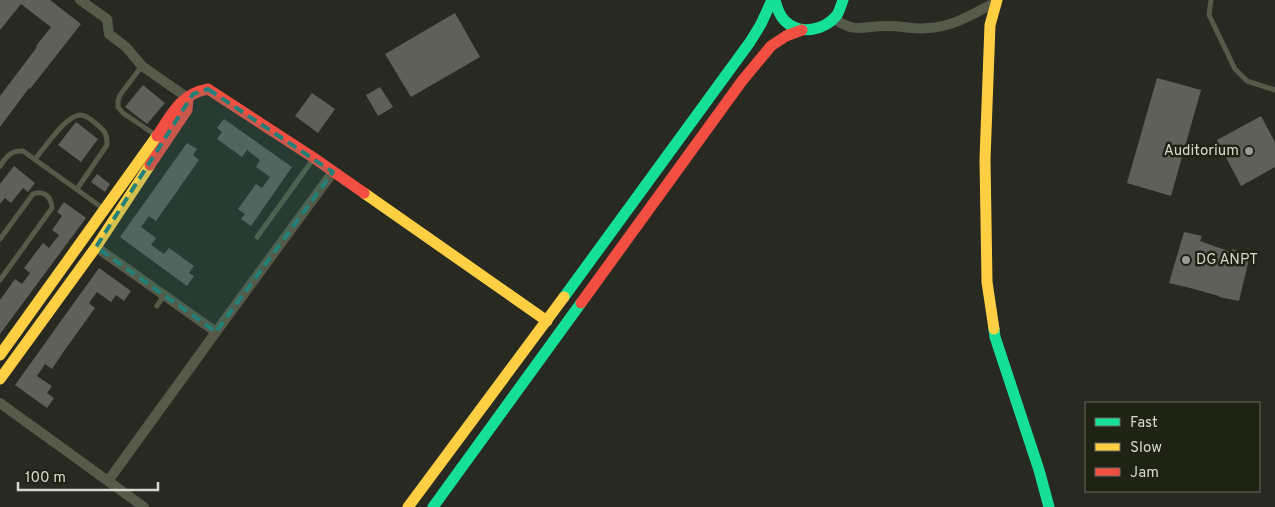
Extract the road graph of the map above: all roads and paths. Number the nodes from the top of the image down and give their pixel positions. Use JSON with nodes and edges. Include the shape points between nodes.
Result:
{"nodes":[{"id":1,"x":80,"y":0,"type":"edge"},
{"id":2,"x":773,"y":0,"type":"edge"},
{"id":3,"x":842,"y":0,"type":"edge"},
{"id":4,"x":1211,"y":0,"type":"edge"},
{"id":5,"x":996,"y":1,"type":"edge"},
{"id":6,"x":834,"y":19,"type":"junction"},
{"id":7,"x":802,"y":30,"type":"junction"},
{"id":8,"x":750,"y":42,"type":"junction"},
{"id":9,"x":765,"y":53,"type":"junction"},
{"id":10,"x":142,"y":66,"type":"junction"},
{"id":11,"x":1275,"y":90,"type":"edge"},
{"id":12,"x":188,"y":98,"type":"junction"},
{"id":13,"x":157,"y":136,"type":"junction"},
{"id":14,"x":314,"y":158,"type":"junction"},
{"id":15,"x":36,"y":160,"type":"junction"},
{"id":16,"x":0,"y":166,"type":"edge"},
{"id":17,"x":333,"y":172,"type":"junction"},
{"id":18,"x":77,"y":189,"type":"junction"},
{"id":19,"x":104,"y":209,"type":"junction"},
{"id":20,"x":257,"y":237,"type":"dead end"},
{"id":21,"x":0,"y":239,"type":"edge"},
{"id":22,"x":96,"y":246,"type":"junction"},
{"id":23,"x":0,"y":280,"type":"edge"},
{"id":24,"x":164,"y":295,"type":"junction"},
{"id":25,"x":157,"y":306,"type":"dead end"},
{"id":26,"x":547,"y":321,"type":"junction"},
{"id":27,"x":216,"y":332,"type":"junction"},
{"id":28,"x":0,"y":355,"type":"edge"},
{"id":29,"x":0,"y":379,"type":"edge"},
{"id":30,"x":0,"y":403,"type":"edge"},
{"id":31,"x":108,"y":481,"type":"junction"},
{"id":32,"x":144,"y":507,"type":"edge"},
{"id":33,"x":408,"y":507,"type":"edge"},
{"id":34,"x":433,"y":507,"type":"edge"},
{"id":35,"x":1049,"y":507,"type":"edge"}],
"edges":[{"from":1,"to":10,"type":"street","via":[[107,19],[109,34],[126,47]]},
{"from":2,"to":7,"type":"main road","via":[[785,21]]},
{"from":2,"to":8,"type":"main road"},
{"from":3,"to":6,"type":"main road"},
{"from":4,"to":11,"type":"lane","via":[[1209,15],[1235,69],[1247,81]]},
{"from":5,"to":6,"type":"street","via":[[959,20],[927,29],[893,26],[854,28]]},
{"from":5,"to":35,"type":"main road","via":[[990,25],[985,159],[987,282],[995,337]]},
{"from":6,"to":7,"type":"main road","via":[[816,30]]},
{"from":7,"to":9,"type":"main road","via":[[786,36]]},
{"from":8,"to":9,"type":"main road"},
{"from":8,"to":26,"type":"main road"},
{"from":9,"to":34,"type":"main road"},
{"from":10,"to":12,"type":"street"},
{"from":10,"to":13,"type":"lane","via":[[120,95],[118,107]]},
{"from":12,"to":13,"type":"main road","via":[[178,104]]},
{"from":12,"to":14,"type":"main road","via":[[197,91],[208,89]]},
{"from":12,"to":22,"type":"main road","via":[[187,110]]},
{"from":13,"to":19,"type":"main road"},
{"from":14,"to":17,"type":"main road"},
{"from":14,"to":20,"type":"lane"},
{"from":15,"to":16,"type":"lane","via":[[18,150],[11,152]]},
{"from":15,"to":18,"type":"lane"},
{"from":15,"to":18,"type":"lane","via":[[65,123],[80,115],[87,117],[104,130],[107,145]]},
{"from":17,"to":26,"type":"main road"},
{"from":17,"to":27,"type":"street"},
{"from":18,"to":19,"type":"lane"},
{"from":19,"to":28,"type":"main road"},
{"from":21,"to":23,"type":"lane","via":[[33,194],[48,195],[52,208]]},
{"from":22,"to":24,"type":"street"},
{"from":22,"to":29,"type":"main road"},
{"from":24,"to":25,"type":"lane"},
{"from":24,"to":27,"type":"street"},
{"from":26,"to":33,"type":"main road"},
{"from":27,"to":31,"type":"street"},
{"from":30,"to":31,"type":"street"},
{"from":31,"to":32,"type":"street"}]}
